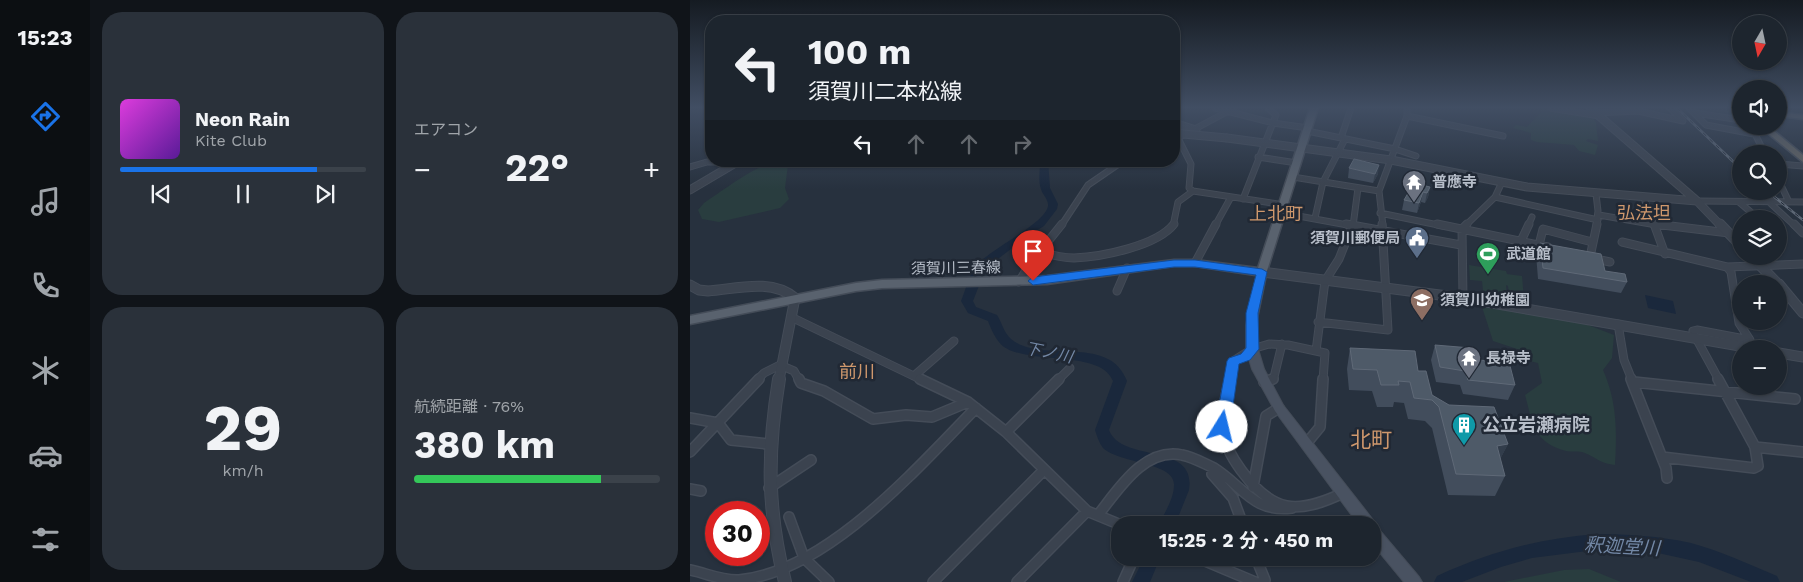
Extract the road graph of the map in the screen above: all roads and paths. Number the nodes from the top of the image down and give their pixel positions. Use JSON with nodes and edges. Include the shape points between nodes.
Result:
{"nodes":[{"id":1,"x":1180,"y":135,"type":"edge"},
{"id":2,"x":1267,"y":135,"type":"edge"},
{"id":3,"x":1306,"y":135,"type":"edge"},
{"id":4,"x":1331,"y":135,"type":"edge"},
{"id":5,"x":1400,"y":135,"type":"edge"},
{"id":6,"x":1499,"y":135,"type":"edge"},
{"id":7,"x":1622,"y":135,"type":"edge"},
{"id":8,"x":1775,"y":135,"type":"edge"},
{"id":9,"x":1782,"y":135,"type":"edge"},
{"id":10,"x":1503,"y":136,"type":"dead end"},
{"id":11,"x":1343,"y":138,"type":"junction"},
{"id":12,"x":1180,"y":141,"type":"edge"},
{"id":13,"x":1264,"y":142,"type":"junction"},
{"id":14,"x":1302,"y":147,"type":"junction"},
{"id":15,"x":1395,"y":149,"type":"junction"},
{"id":16,"x":1340,"y":153,"type":"junction"},
{"id":17,"x":1803,"y":154,"type":"edge"},
{"id":18,"x":1416,"y":156,"type":"dead end"},
{"id":19,"x":1258,"y":157,"type":"junction"},
{"id":20,"x":1803,"y":159,"type":"edge"},
{"id":21,"x":1391,"y":160,"type":"junction"},
{"id":22,"x":705,"y":163,"type":"edge"},
{"id":23,"x":1297,"y":163,"type":"junction"},
{"id":24,"x":1787,"y":165,"type":"edge"},
{"id":25,"x":1803,"y":166,"type":"edge"},
{"id":26,"x":690,"y":167,"type":"edge"},
{"id":27,"x":726,"y":167,"type":"edge"},
{"id":28,"x":1114,"y":167,"type":"edge"},
{"id":29,"x":1292,"y":177,"type":"junction"},
{"id":30,"x":1323,"y":182,"type":"junction"},
{"id":31,"x":1502,"y":182,"type":"junction"},
{"id":32,"x":690,"y":188,"type":"edge"},
{"id":33,"x":1358,"y":188,"type":"junction"},
{"id":34,"x":1194,"y":191,"type":"junction"},
{"id":35,"x":1379,"y":192,"type":"junction"},
{"id":36,"x":1596,"y":194,"type":"junction"},
{"id":37,"x":1495,"y":196,"type":"junction"},
{"id":38,"x":1231,"y":197,"type":"junction"},
{"id":39,"x":1243,"y":198,"type":"junction"},
{"id":40,"x":1644,"y":198,"type":"junction"},
{"id":41,"x":1787,"y":198,"type":"edge"},
{"id":42,"x":1697,"y":201,"type":"junction"},
{"id":43,"x":1739,"y":202,"type":"junction"},
{"id":44,"x":1769,"y":202,"type":"junction"},
{"id":45,"x":1789,"y":202,"type":"junction"},
{"id":46,"x":1803,"y":202,"type":"edge"},
{"id":47,"x":1283,"y":209,"type":"junction"},
{"id":48,"x":1748,"y":210,"type":"edge"},
{"id":49,"x":1380,"y":213,"type":"junction"},
{"id":50,"x":1532,"y":217,"type":"dead end"},
{"id":51,"x":1598,"y":217,"type":"junction"},
{"id":52,"x":1315,"y":218,"type":"junction"},
{"id":53,"x":1353,"y":225,"type":"junction"},
{"id":54,"x":1654,"y":225,"type":"junction"},
{"id":55,"x":1462,"y":229,"type":"junction"},
{"id":56,"x":1383,"y":230,"type":"junction"},
{"id":57,"x":1728,"y":233,"type":"junction"},
{"id":58,"x":1803,"y":233,"type":"edge"},
{"id":59,"x":1732,"y":237,"type":"edge"},
{"id":60,"x":1520,"y":241,"type":"junction"},
{"id":61,"x":1592,"y":242,"type":"junction"},
{"id":62,"x":1622,"y":242,"type":"dead end"},
{"id":63,"x":1461,"y":245,"type":"junction"},
{"id":64,"x":1539,"y":245,"type":"junction"},
{"id":65,"x":1556,"y":249,"type":"edge"},
{"id":66,"x":1040,"y":252,"type":"junction"},
{"id":67,"x":1665,"y":254,"type":"junction"},
{"id":68,"x":1581,"y":255,"type":"edge"},
{"id":69,"x":1590,"y":257,"type":"junction"},
{"id":70,"x":1610,"y":262,"type":"dead end"},
{"id":71,"x":1195,"y":263,"type":"junction"},
{"id":72,"x":1787,"y":264,"type":"edge"},
{"id":73,"x":1803,"y":264,"type":"edge"},
{"id":74,"x":1760,"y":265,"type":"joint"},
{"id":75,"x":1727,"y":267,"type":"junction"},
{"id":76,"x":1127,"y":268,"type":"junction"},
{"id":77,"x":1262,"y":272,"type":"junction"},
{"id":78,"x":1769,"y":275,"type":"edge"},
{"id":79,"x":1325,"y":280,"type":"junction"},
{"id":80,"x":1019,"y":282,"type":"junction"},
{"id":81,"x":690,"y":285,"type":"edge"},
{"id":82,"x":1388,"y":288,"type":"junction"},
{"id":83,"x":1117,"y":291,"type":"dead end"},
{"id":84,"x":694,"y":292,"type":"edge"},
{"id":85,"x":1787,"y":294,"type":"edge"},
{"id":86,"x":795,"y":298,"type":"junction"},
{"id":87,"x":1463,"y":298,"type":"junction"},
{"id":88,"x":1803,"y":312,"type":"edge"},
{"id":89,"x":791,"y":318,"type":"junction"},
{"id":90,"x":690,"y":320,"type":"edge"},
{"id":91,"x":1318,"y":322,"type":"junction"},
{"id":92,"x":1618,"y":324,"type":"junction"},
{"id":93,"x":1695,"y":338,"type":"junction"},
{"id":94,"x":954,"y":342,"type":"dead end"},
{"id":95,"x":1282,"y":344,"type":"junction"},
{"id":96,"x":1732,"y":345,"type":"edge"},
{"id":97,"x":1252,"y":349,"type":"junction"},
{"id":98,"x":1316,"y":351,"type":"junction"},
{"id":99,"x":1787,"y":354,"type":"edge"},
{"id":100,"x":1803,"y":357,"type":"edge"},
{"id":101,"x":780,"y":365,"type":"junction"},
{"id":102,"x":1070,"y":368,"type":"dead end"},
{"id":103,"x":914,"y":376,"type":"junction"},
{"id":104,"x":1264,"y":382,"type":"junction"},
{"id":105,"x":1634,"y":382,"type":"junction"},
{"id":106,"x":1725,"y":391,"type":"junction"},
{"id":107,"x":1795,"y":399,"type":"dead end"},
{"id":108,"x":972,"y":405,"type":"junction"},
{"id":109,"x":1279,"y":408,"type":"junction"},
{"id":110,"x":690,"y":418,"type":"edge"},
{"id":111,"x":718,"y":423,"type":"junction"},
{"id":112,"x":1006,"y":432,"type":"junction"},
{"id":113,"x":768,"y":444,"type":"junction"},
{"id":114,"x":1306,"y":444,"type":"junction"},
{"id":115,"x":1756,"y":447,"type":"junction"},
{"id":116,"x":690,"y":452,"type":"edge"},
{"id":117,"x":1803,"y":452,"type":"edge"},
{"id":118,"x":1662,"y":458,"type":"junction"},
{"id":119,"x":811,"y":460,"type":"dead end"},
{"id":120,"x":1214,"y":468,"type":"junction"},
{"id":121,"x":1044,"y":470,"type":"junction"},
{"id":122,"x":1667,"y":478,"type":"dead end"},
{"id":123,"x":1253,"y":487,"type":"junction"},
{"id":124,"x":768,"y":488,"type":"junction"},
{"id":125,"x":690,"y":489,"type":"edge"},
{"id":126,"x":701,"y":491,"type":"dead end"},
{"id":127,"x":1343,"y":494,"type":"junction"},
{"id":128,"x":1292,"y":508,"type":"junction"},
{"id":129,"x":1087,"y":511,"type":"junction"},
{"id":130,"x":1098,"y":515,"type":"junction"},
{"id":131,"x":1240,"y":516,"type":"edge"},
{"id":132,"x":1361,"y":516,"type":"edge"},
{"id":133,"x":789,"y":517,"type":"dead end"},
{"id":134,"x":1111,"y":521,"type":"edge"},
{"id":135,"x":1381,"y":541,"type":"edge"},
{"id":136,"x":804,"y":558,"type":"junction"},
{"id":137,"x":1130,"y":566,"type":"edge"},
{"id":138,"x":1217,"y":566,"type":"edge"},
{"id":139,"x":1259,"y":566,"type":"edge"},
{"id":140,"x":690,"y":570,"type":"edge"},
{"id":141,"x":781,"y":570,"type":"junction"},
{"id":142,"x":738,"y":581,"type":"edge"},
{"id":143,"x":784,"y":582,"type":"edge"},
{"id":144,"x":829,"y":582,"type":"edge"},
{"id":145,"x":933,"y":582,"type":"edge"},
{"id":146,"x":1017,"y":582,"type":"edge"},
{"id":147,"x":1123,"y":582,"type":"edge"},
{"id":148,"x":1256,"y":582,"type":"edge"},
{"id":149,"x":1261,"y":582,"type":"edge"},
{"id":150,"x":1414,"y":582,"type":"edge"}],
"edges":[{"from":1,"to":13,"type":"street","bridge":true},
{"from":2,"to":13,"type":"street"},
{"from":3,"to":14,"type":"main road"},
{"from":4,"to":11,"type":"street"},
{"from":5,"to":15,"type":"street"},
{"from":6,"to":10,"type":"street"},
{"from":7,"to":42,"type":"street"},
{"from":8,"to":20,"type":"highway"},
{"from":9,"to":17,"type":"highway"},
{"from":11,"to":15,"type":"street"},
{"from":11,"to":16,"type":"street"},
{"from":12,"to":34,"type":"street","via":[[1191,164],[1189,188]]},
{"from":13,"to":14,"type":"street"},
{"from":13,"to":19,"type":"street"},
{"from":14,"to":16,"type":"street"},
{"from":14,"to":23,"type":"main road"},
{"from":15,"to":18,"type":"street"},
{"from":15,"to":21,"type":"street"},
{"from":16,"to":21,"type":"street"},
{"from":16,"to":30,"type":"street"},
{"from":19,"to":23,"type":"street"},
{"from":19,"to":39,"type":"street"},
{"from":21,"to":31,"type":"street"},
{"from":21,"to":35,"type":"street"},
{"from":22,"to":26,"type":"street"},
{"from":23,"to":29,"type":"main road"},
{"from":24,"to":25,"type":"street"},
{"from":27,"to":32,"type":"street"},
{"from":28,"to":66,"type":"street","via":[[1088,185]]},
{"from":29,"to":30,"type":"street"},
{"from":29,"to":47,"type":"main road"},
{"from":30,"to":33,"type":"street"},
{"from":30,"to":52,"type":"street"},
{"from":31,"to":36,"type":"street"},
{"from":31,"to":37,"type":"street"},
{"from":33,"to":35,"type":"street"},
{"from":33,"to":53,"type":"street"},
{"from":34,"to":38,"type":"street"},
{"from":34,"to":66,"type":"street","via":[[1178,202],[1174,226],[1139,246],[1076,258]]},
{"from":35,"to":49,"type":"street"},
{"from":36,"to":40,"type":"street"},
{"from":36,"to":51,"type":"street"},
{"from":37,"to":51,"type":"street"},
{"from":37,"to":55,"type":"street"},
{"from":38,"to":39,"type":"street"},
{"from":38,"to":71,"type":"street"},
{"from":39,"to":47,"type":"street"},
{"from":40,"to":42,"type":"street"},
{"from":40,"to":54,"type":"street"},
{"from":41,"to":45,"type":"street"},
{"from":42,"to":43,"type":"street"},
{"from":42,"to":57,"type":"street"},
{"from":43,"to":44,"type":"street"},
{"from":43,"to":48,"type":"street"},
{"from":44,"to":45,"type":"street"},
{"from":44,"to":58,"type":"street"},
{"from":45,"to":46,"type":"street"},
{"from":47,"to":52,"type":"street"},
{"from":47,"to":77,"type":"main road"},
{"from":49,"to":55,"type":"street"},
{"from":49,"to":56,"type":"street"},
{"from":50,"to":60,"type":"street"},
{"from":51,"to":54,"type":"street"},
{"from":51,"to":61,"type":"street","via":[[1597,234]]},
{"from":52,"to":53,"type":"street"},
{"from":53,"to":56,"type":"street"},
{"from":53,"to":79,"type":"street","via":[[1339,259]]},
{"from":54,"to":57,"type":"street"},
{"from":54,"to":67,"type":"street"},
{"from":55,"to":60,"type":"street"},
{"from":55,"to":63,"type":"street"},
{"from":56,"to":63,"type":"street"},
{"from":56,"to":82,"type":"street"},
{"from":57,"to":59,"type":"street"},
{"from":60,"to":64,"type":"street"},
{"from":61,"to":64,"type":"street","via":[[1542,229]]},
{"from":61,"to":69,"type":"street"},
{"from":62,"to":67,"type":"street"},
{"from":63,"to":87,"type":"street"},
{"from":64,"to":65,"type":"street"},
{"from":66,"to":80,"type":"street"},
{"from":67,"to":75,"type":"street"},
{"from":68,"to":69,"type":"street"},
{"from":69,"to":70,"type":"street"},
{"from":71,"to":76,"type":"main road","name":"須賀川三春線"},
{"from":71,"to":77,"type":"main road","name":"須賀川三春線"},
{"from":72,"to":73,"type":"street"},
{"from":74,"to":75,"type":"street"},
{"from":74,"to":78,"type":"street"},
{"from":75,"to":93,"type":"street","via":[[1731,272],[1739,323],[1750,340],[1697,330],[1693,331]]},
{"from":76,"to":80,"type":"main road","name":"須賀川三春線"},
{"from":76,"to":83,"type":"street"},
{"from":77,"to":79,"type":"street"},
{"from":77,"to":97,"type":"main road","via":[[1252,313]]},
{"from":79,"to":82,"type":"street"},
{"from":79,"to":91,"type":"street"},
{"from":80,"to":86,"type":"main road","name":"須賀川三春線","via":[[882,284]]},
{"from":81,"to":84,"type":"street"},
{"from":82,"to":87,"type":"street"},
{"from":82,"to":91,"type":"street","via":[[1388,330]]},
{"from":84,"to":86,"type":"street","via":[[771,286],[788,291]]},
{"from":85,"to":88,"type":"street"},
{"from":86,"to":89,"type":"street"},
{"from":86,"to":90,"type":"main road","name":"須賀川三春線"},
{"from":87,"to":92,"type":"street"},
{"from":89,"to":101,"type":"street"},
{"from":89,"to":103,"type":"street"},
{"from":91,"to":98,"type":"street"},
{"from":92,"to":93,"type":"street"},
{"from":92,"to":105,"type":"street","via":[[1624,360]]},
{"from":93,"to":96,"type":"street"},
{"from":93,"to":106,"type":"street"},
{"from":94,"to":103,"type":"street"},
{"from":95,"to":97,"type":"street"},
{"from":95,"to":98,"type":"street"},
{"from":95,"to":104,"type":"street","via":[[1273,379]]},
{"from":97,"to":104,"type":"main road"},
{"from":97,"to":123,"type":"street","via":[[1246,357],[1233,361],[1222,427],[1228,448]]},
{"from":98,"to":114,"type":"street","via":[[1325,353],[1320,427]]},
{"from":99,"to":100,"type":"street"},
{"from":101,"to":108,"type":"street","via":[[794,371],[801,383],[824,391],[873,419],[906,415],[932,417]]},
{"from":101,"to":111,"type":"street","via":[[764,373]]},
{"from":101,"to":113,"type":"street"},
{"from":102,"to":112,"type":"street"},
{"from":103,"to":108,"type":"street"},
{"from":104,"to":109,"type":"main road"},
{"from":105,"to":106,"type":"street"},
{"from":105,"to":118,"type":"street"},
{"from":106,"to":107,"type":"street"},
{"from":106,"to":115,"type":"street"},
{"from":108,"to":112,"type":"street"},
{"from":108,"to":136,"type":"street","via":[[898,485],[847,529]]},
{"from":109,"to":114,"type":"main road"},
{"from":109,"to":123,"type":"street","via":[[1266,416]]},
{"from":110,"to":111,"type":"street"},
{"from":111,"to":113,"type":"street","via":[[731,440]]},
{"from":111,"to":116,"type":"street"},
{"from":112,"to":121,"type":"street"},
{"from":113,"to":124,"type":"street"},
{"from":114,"to":127,"type":"main road"},
{"from":115,"to":117,"type":"street"},
{"from":115,"to":118,"type":"street","via":[[1758,466],[1754,468]]},
{"from":118,"to":122,"type":"street"},
{"from":119,"to":124,"type":"street"},
{"from":120,"to":128,"type":"street","via":[[1228,476],[1249,499],[1262,507],[1272,511]]},
{"from":120,"to":130,"type":"street","via":[[1182,455],[1157,456],[1144,464]]},
{"from":120,"to":131,"type":"street","via":[[1212,474],[1233,498]]},
{"from":121,"to":129,"type":"street"},
{"from":121,"to":145,"type":"street"},
{"from":123,"to":128,"type":"street","via":[[1270,502]]},
{"from":124,"to":141,"type":"street"},
{"from":125,"to":126,"type":"street"},
{"from":127,"to":128,"type":"street","via":[[1312,508]]},
{"from":127,"to":132,"type":"main road"},
{"from":129,"to":130,"type":"street"},
{"from":129,"to":146,"type":"street"},
{"from":130,"to":134,"type":"street"},
{"from":133,"to":136,"type":"street"},
{"from":135,"to":150,"type":"main road"},
{"from":136,"to":141,"type":"street"},
{"from":136,"to":144,"type":"street"},
{"from":137,"to":147,"type":"street"},
{"from":138,"to":148,"type":"street"},
{"from":139,"to":149,"type":"street","via":[[1265,580]]},
{"from":140,"to":142,"type":"street"},
{"from":141,"to":142,"type":"street"},
{"from":141,"to":143,"type":"street"}]}
